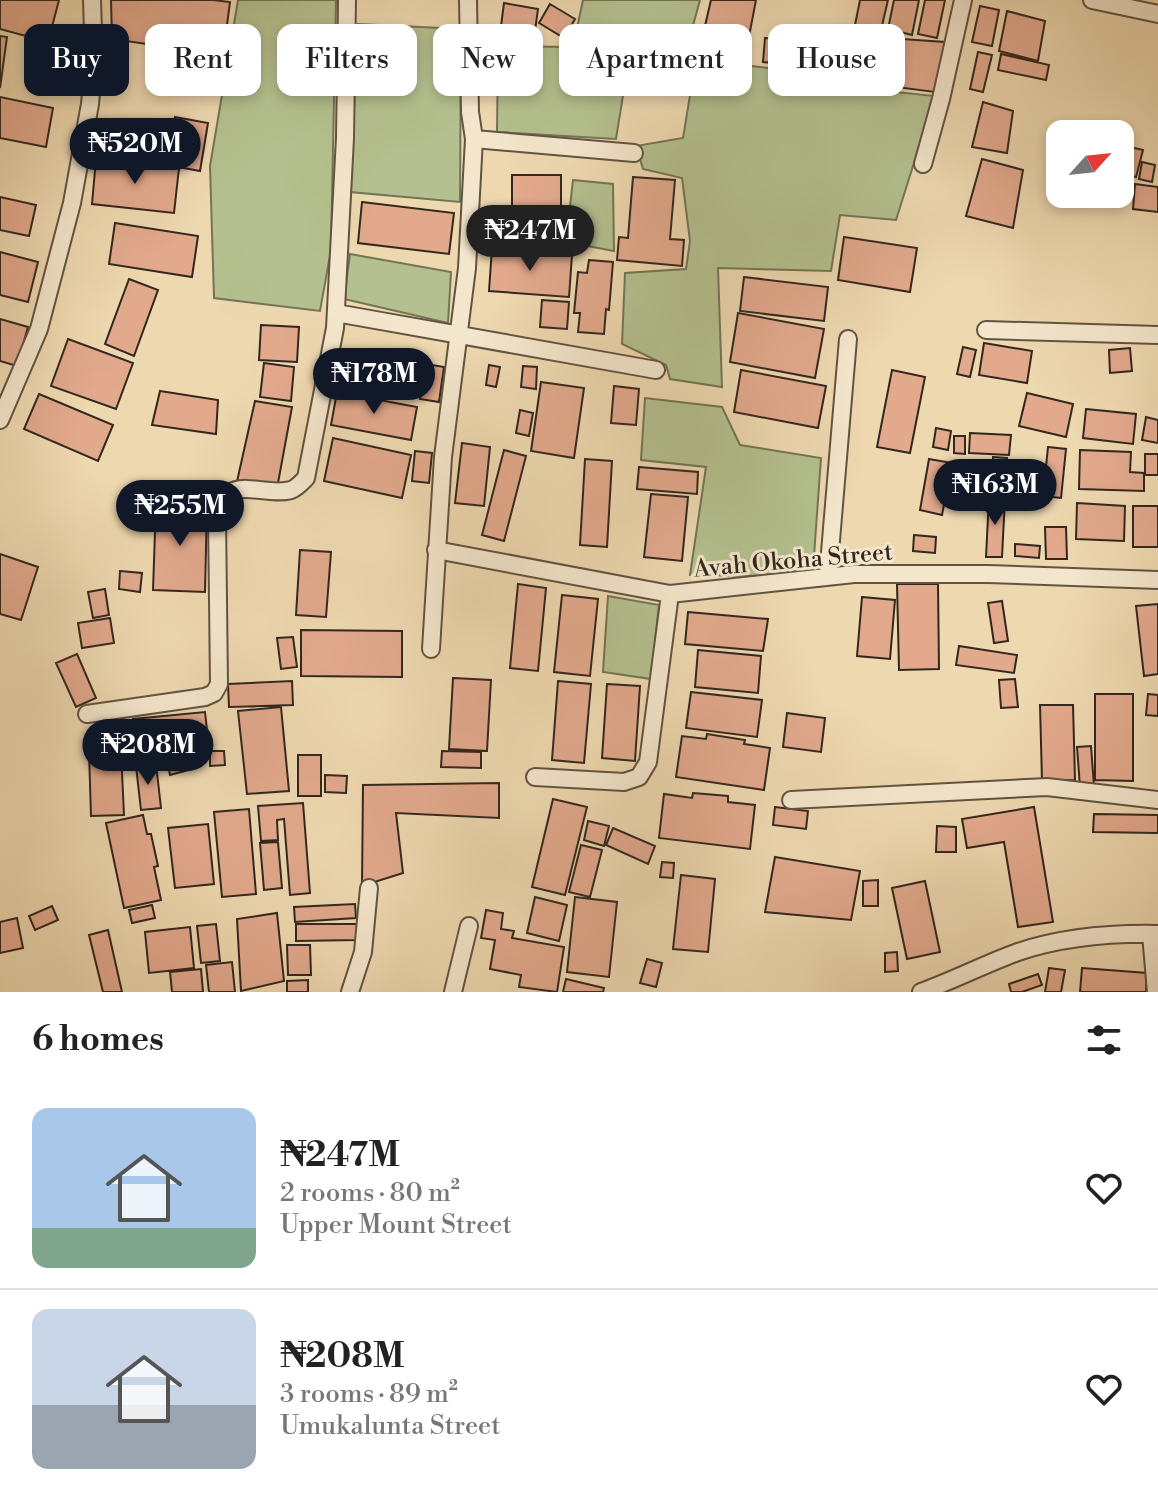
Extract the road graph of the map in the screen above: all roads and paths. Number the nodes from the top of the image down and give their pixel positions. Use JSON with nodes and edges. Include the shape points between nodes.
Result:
{"nodes":[{"id":1,"x":92,"y":0,"type":"edge"},
{"id":2,"x":347,"y":0,"type":"edge"},
{"id":3,"x":468,"y":0,"type":"edge"},
{"id":4,"x":963,"y":0,"type":"edge"},
{"id":5,"x":1092,"y":0,"type":"edge"},
{"id":6,"x":1158,"y":14,"type":"edge"},
{"id":7,"x":474,"y":139,"type":"junction"},
{"id":8,"x":634,"y":153,"type":"dead end"},
{"id":9,"x":923,"y":164,"type":"dead end"},
{"id":10,"x":336,"y":313,"type":"junction"},
{"id":11,"x":986,"y":330,"type":"dead end"},
{"id":12,"x":459,"y":334,"type":"junction"},
{"id":13,"x":1158,"y":335,"type":"edge"},
{"id":14,"x":848,"y":339,"type":"dead end"},
{"id":15,"x":656,"y":370,"type":"dead end"},
{"id":16,"x":0,"y":420,"type":"edge"},
{"id":17,"x":436,"y":550,"type":"junction"},
{"id":18,"x":828,"y":576,"type":"junction"},
{"id":19,"x":1158,"y":580,"type":"edge"},
{"id":20,"x":670,"y":594,"type":"junction"},
{"id":21,"x":431,"y":649,"type":"dead end"},
{"id":22,"x":87,"y":714,"type":"dead end"},
{"id":23,"x":535,"y":777,"type":"dead end"},
{"id":24,"x":791,"y":800,"type":"dead end"},
{"id":25,"x":1158,"y":800,"type":"edge"},
{"id":26,"x":369,"y":888,"type":"dead end"},
{"id":27,"x":469,"y":926,"type":"dead end"},
{"id":28,"x":1154,"y":934,"type":"edge"},
{"id":29,"x":957,"y":986,"type":"edge"},
{"id":30,"x":350,"y":992,"type":"edge"},
{"id":31,"x":453,"y":992,"type":"edge"},
{"id":32,"x":921,"y":992,"type":"edge"},
{"id":33,"x":1156,"y":992,"type":"edge"}],
"edges":[{"from":1,"to":16,"type":"street","via":[[92,90],[72,203],[39,329]]},
{"from":2,"to":10,"type":"street"},
{"from":3,"to":7,"type":"street"},
{"from":4,"to":9,"type":"street"},
{"from":5,"to":6,"type":"street"},
{"from":7,"to":8,"type":"street"},
{"from":7,"to":12,"type":"street"},
{"from":10,"to":12,"type":"street"},
{"from":10,"to":22,"type":"street","via":[[306,478],[288,491],[244,489],[225,495],[219,503],[219,684],[214,693]]},
{"from":11,"to":13,"type":"street"},
{"from":12,"to":15,"type":"street"},
{"from":12,"to":17,"type":"street"},
{"from":14,"to":18,"type":"street"},
{"from":17,"to":20,"type":"street","name":"Avah Okoha Street"},
{"from":17,"to":21,"type":"street"},
{"from":18,"to":19,"type":"street","name":"Avah Okoha Street"},
{"from":18,"to":20,"type":"street","name":"Avah Okoha Street"},
{"from":20,"to":23,"type":"street","via":[[648,762],[639,777],[624,782]]},
{"from":24,"to":25,"type":"street","via":[[1047,787]]},
{"from":26,"to":30,"type":"street","via":[[363,952]]},
{"from":27,"to":31,"type":"street"},
{"from":28,"to":29,"type":"street","via":[[1070,940],[1018,952]]},
{"from":28,"to":33,"type":"street"},
{"from":29,"to":32,"type":"street"}]}
